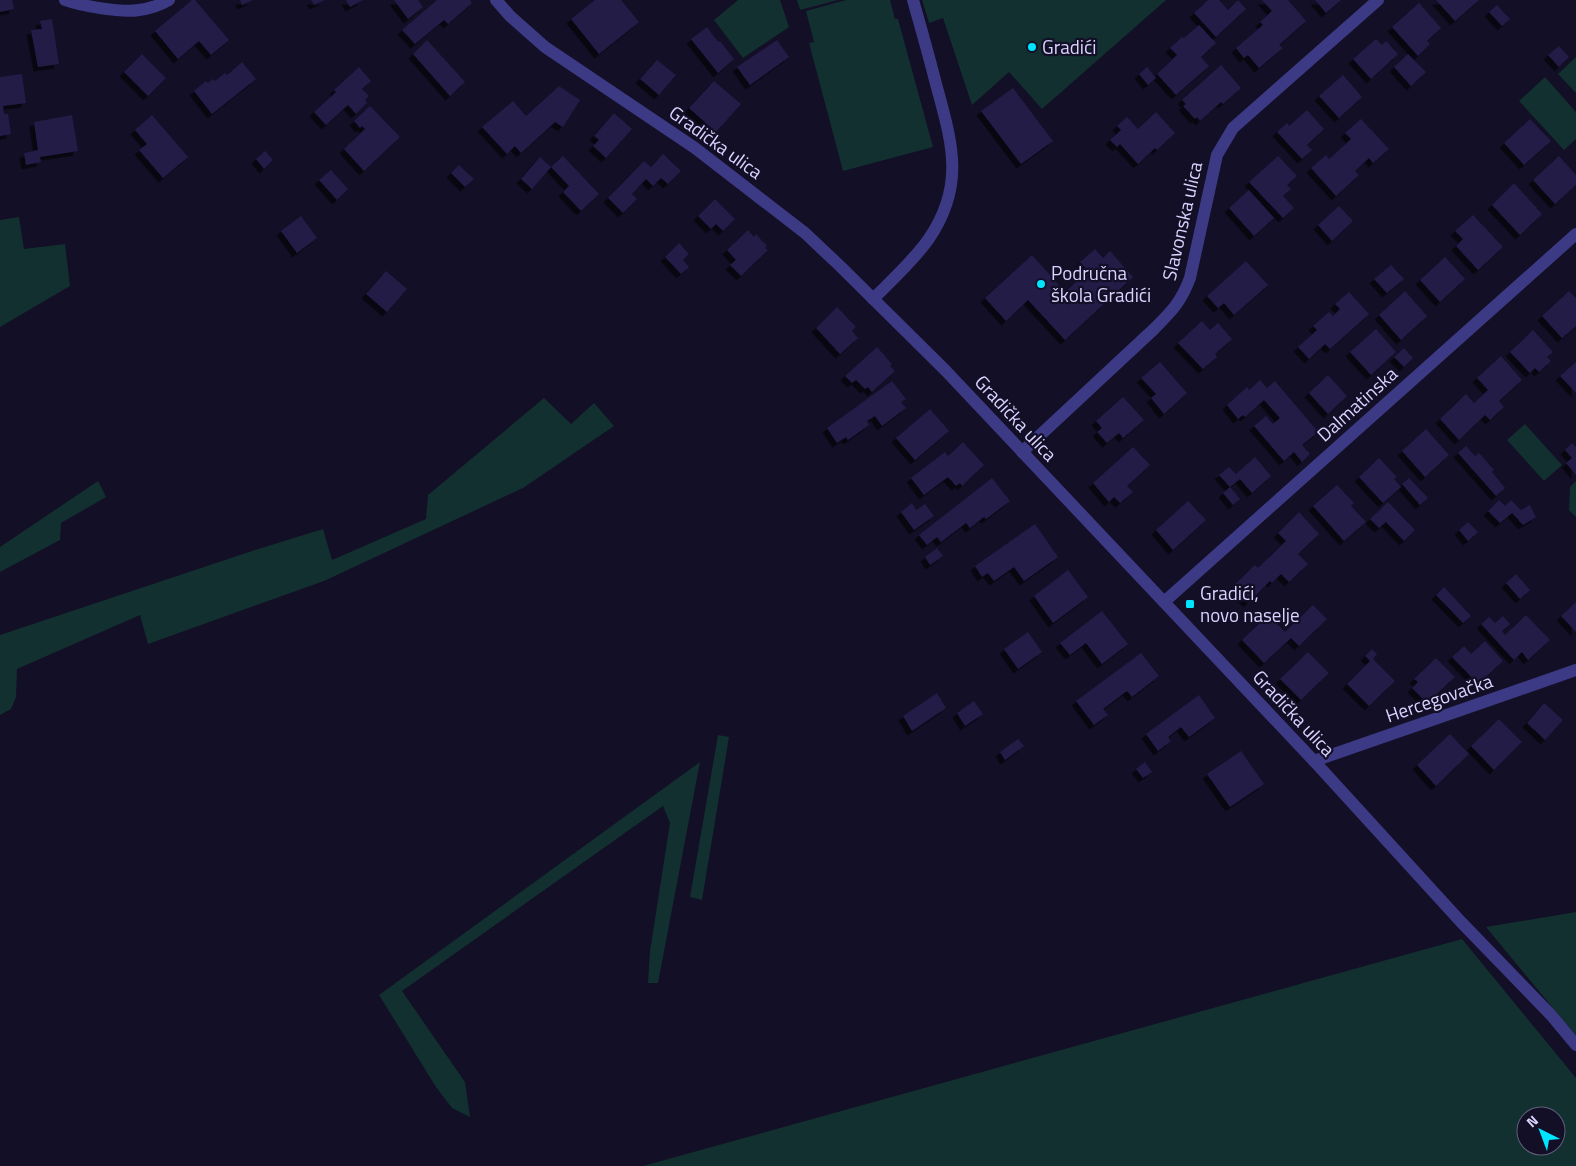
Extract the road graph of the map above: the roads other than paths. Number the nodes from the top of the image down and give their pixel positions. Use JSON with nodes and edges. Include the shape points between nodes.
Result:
{"nodes":[{"id":1,"x":65,"y":0,"type":"edge"},
{"id":2,"x":169,"y":0,"type":"edge"},
{"id":3,"x":496,"y":0,"type":"edge"},
{"id":4,"x":913,"y":0,"type":"edge"},
{"id":5,"x":1378,"y":0,"type":"edge"},
{"id":6,"x":1576,"y":234,"type":"edge"},
{"id":7,"x":873,"y":299,"type":"junction"},
{"id":8,"x":1022,"y":452,"type":"junction"},
{"id":9,"x":1164,"y":602,"type":"junction"},
{"id":10,"x":1576,"y":670,"type":"edge"},
{"id":11,"x":1314,"y":761,"type":"junction"},
{"id":12,"x":1576,"y":1045,"type":"edge"}],
"edges":[{"from":1,"to":2,"type":"street","via":[[124,11],[139,10]]},
{"from":3,"to":7,"type":"street","name":"Gradička ulica","via":[[545,47],[695,148],[777,210]]},
{"from":4,"to":7,"type":"street","via":[[948,130],[953,154],[952,178],[947,203],[927,241]]},
{"from":5,"to":8,"type":"street","name":"Slavonska ulica","via":[[1233,128],[1217,155],[1184,295],[1154,329]]},
{"from":6,"to":9,"type":"street","name":"Dalmatinska"},
{"from":7,"to":8,"type":"street","name":"Gradička ulica"},
{"from":8,"to":9,"type":"street","name":"Gradička ulica"},
{"from":9,"to":11,"type":"street","name":"Gradička ulica"},
{"from":10,"to":11,"type":"street","name":"Hercegovačka"},
{"from":11,"to":12,"type":"street","name":"Gradička ulica"}]}
